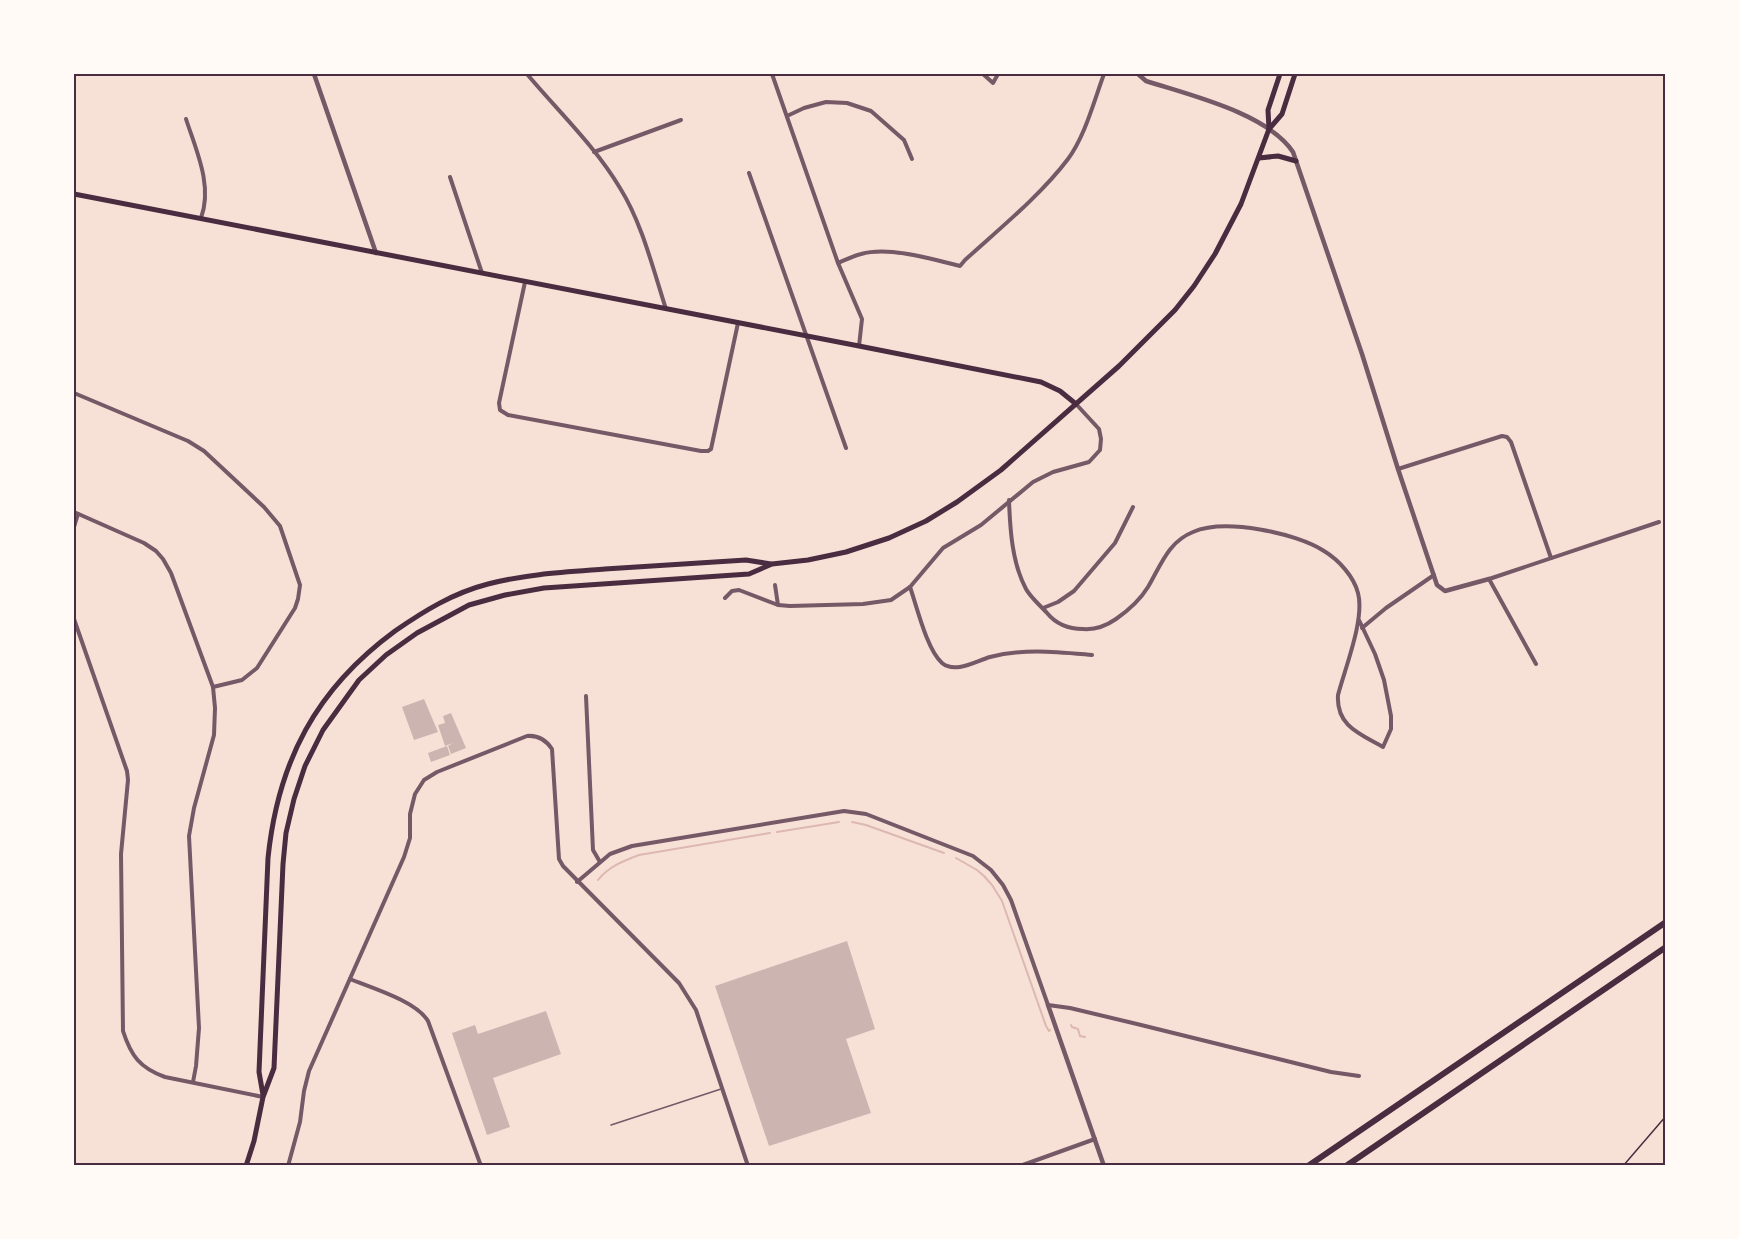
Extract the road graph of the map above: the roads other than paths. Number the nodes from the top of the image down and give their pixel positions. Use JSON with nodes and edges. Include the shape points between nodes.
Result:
{"nodes":[{"id":1,"x":314,"y":74,"type":"edge"},
{"id":2,"x":527,"y":74,"type":"edge"},
{"id":3,"x":772,"y":74,"type":"edge"},
{"id":4,"x":983,"y":74,"type":"edge"},
{"id":5,"x":998,"y":74,"type":"edge"},
{"id":6,"x":1104,"y":74,"type":"edge"},
{"id":7,"x":1138,"y":74,"type":"edge"},
{"id":8,"x":1280,"y":74,"type":"edge"},
{"id":9,"x":1295,"y":74,"type":"edge"},
{"id":10,"x":787,"y":116,"type":"junction"},
{"id":11,"x":186,"y":119,"type":"dead end"},
{"id":12,"x":681,"y":120,"type":"dead end"},
{"id":13,"x":1269,"y":129,"type":"junction"},
{"id":14,"x":594,"y":152,"type":"junction"},
{"id":15,"x":1259,"y":158,"type":"junction"},
{"id":16,"x":912,"y":159,"type":"dead end"},
{"id":17,"x":1296,"y":161,"type":"junction"},
{"id":18,"x":749,"y":173,"type":"dead end"},
{"id":19,"x":450,"y":177,"type":"dead end"},
{"id":20,"x":74,"y":194,"type":"edge"},
{"id":21,"x":201,"y":219,"type":"junction"},
{"id":22,"x":376,"y":253,"type":"junction"},
{"id":23,"x":838,"y":263,"type":"junction"},
{"id":24,"x":482,"y":273,"type":"junction"},
{"id":25,"x":525,"y":281,"type":"junction"},
{"id":26,"x":667,"y":309,"type":"junction"},
{"id":27,"x":738,"y":323,"type":"junction"},
{"id":28,"x":806,"y":336,"type":"junction"},
{"id":29,"x":859,"y":346,"type":"junction"},
{"id":30,"x":74,"y":393,"type":"edge"},
{"id":31,"x":1076,"y":404,"type":"junction"},
{"id":32,"x":846,"y":448,"type":"dead end"},
{"id":33,"x":1398,"y":469,"type":"junction"},
{"id":34,"x":1009,"y":500,"type":"junction"},
{"id":35,"x":1133,"y":507,"type":"dead end"},
{"id":36,"x":76,"y":513,"type":"edge"},
{"id":37,"x":1659,"y":522,"type":"dead end"},
{"id":38,"x":74,"y":527,"type":"edge"},
{"id":39,"x":1551,"y":558,"type":"junction"},
{"id":40,"x":772,"y":564,"type":"junction"},
{"id":41,"x":1434,"y":575,"type":"junction"},
{"id":42,"x":1489,"y":579,"type":"junction"},
{"id":43,"x":775,"y":585,"type":"dead end"},
{"id":44,"x":910,"y":587,"type":"junction"},
{"id":45,"x":725,"y":598,"type":"dead end"},
{"id":46,"x":778,"y":605,"type":"junction"},
{"id":47,"x":1043,"y":608,"type":"junction"},
{"id":48,"x":74,"y":620,"type":"edge"},
{"id":49,"x":1359,"y":620,"type":"junction"},
{"id":50,"x":1362,"y":628,"type":"junction"},
{"id":51,"x":1092,"y":655,"type":"dead end"},
{"id":52,"x":1536,"y":664,"type":"dead end"},
{"id":53,"x":213,"y":687,"type":"junction"},
{"id":54,"x":586,"y":696,"type":"dead end"},
{"id":55,"x":600,"y":862,"type":"junction"},
{"id":56,"x":577,"y":882,"type":"junction"},
{"id":57,"x":1665,"y":922,"type":"edge"},
{"id":58,"x":1665,"y":948,"type":"edge"},
{"id":59,"x":350,"y":978,"type":"junction"},
{"id":60,"x":1048,"y":1005,"type":"junction"},
{"id":61,"x":1359,"y":1076,"type":"dead end"},
{"id":62,"x":193,"y":1082,"type":"junction"},
{"id":63,"x":722,"y":1088,"type":"junction"},
{"id":64,"x":263,"y":1096,"type":"junction"},
{"id":65,"x":611,"y":1125,"type":"dead end"},
{"id":66,"x":1095,"y":1139,"type":"junction"},
{"id":67,"x":246,"y":1166,"type":"edge"},
{"id":68,"x":288,"y":1166,"type":"edge"},
{"id":69,"x":481,"y":1166,"type":"edge"},
{"id":70,"x":748,"y":1166,"type":"edge"},
{"id":71,"x":1020,"y":1166,"type":"edge"},
{"id":72,"x":1104,"y":1166,"type":"edge"},
{"id":73,"x":1308,"y":1166,"type":"edge"},
{"id":74,"x":1346,"y":1166,"type":"edge"}],
"edges":[{"from":1,"to":22,"type":"street"},
{"from":2,"to":14,"type":"street"},
{"from":3,"to":10,"type":"street"},
{"from":4,"to":5,"type":"street","via":[[993,83]]},
{"from":6,"to":23,"type":"street","via":[[1088,121],[1068,158],[1035,196],[960,267],[880,251]]},
{"from":7,"to":13,"type":"street","via":[[1146,81],[1246,115]]},
{"from":8,"to":13,"type":"main road","via":[[1268,110]]},
{"from":9,"to":13,"type":"main road","via":[[1282,114]]},
{"from":10,"to":16,"type":"street","via":[[826,102],[871,111],[904,140]]},
{"from":10,"to":23,"type":"street"},
{"from":11,"to":21,"type":"street","via":[[206,186]]},
{"from":12,"to":14,"type":"street"},
{"from":13,"to":15,"type":"main road"},
{"from":13,"to":17,"type":"street","via":[[1288,146]]},
{"from":14,"to":26,"type":"street","via":[[622,189]]},
{"from":15,"to":17,"type":"main road","via":[[1278,156]]},
{"from":15,"to":31,"type":"main road","via":[[1233,222],[1194,286],[1157,329]]},
{"from":17,"to":33,"type":"street"},
{"from":18,"to":28,"type":"street"},
{"from":19,"to":24,"type":"street"},
{"from":20,"to":21,"type":"main road"},
{"from":21,"to":22,"type":"main road"},
{"from":22,"to":24,"type":"main road"},
{"from":23,"to":29,"type":"street","via":[[862,319]]},
{"from":24,"to":25,"type":"main road"},
{"from":25,"to":26,"type":"main road"},
{"from":25,"to":27,"type":"street","via":[[499,403],[500,410],[508,415],[708,451]]},
{"from":26,"to":27,"type":"main road"},
{"from":27,"to":28,"type":"main road"},
{"from":28,"to":29,"type":"main road"},
{"from":28,"to":32,"type":"street"},
{"from":29,"to":31,"type":"main road","via":[[1041,382]]},
{"from":30,"to":53,"type":"street","via":[[204,451],[280,526],[300,585],[295,608],[257,668],[242,680]]},
{"from":31,"to":34,"type":"street","via":[[1099,429],[1098,454],[1089,462],[1033,482]]},
{"from":31,"to":40,"type":"main road","via":[[987,482],[926,521],[846,552]]},
{"from":33,"to":39,"type":"street","via":[[1502,436],[1507,438]]},
{"from":33,"to":41,"type":"street"},
{"from":34,"to":44,"type":"street","via":[[981,525],[943,548]]},
{"from":34,"to":47,"type":"street","via":[[1010,535],[1021,577]]},
{"from":35,"to":47,"type":"street","via":[[1115,543],[1074,591]]},
{"from":36,"to":38,"type":"street"},
{"from":36,"to":53,"type":"street","via":[[144,543],[163,559]]},
{"from":37,"to":39,"type":"street"},
{"from":39,"to":42,"type":"street"},
{"from":40,"to":64,"type":"main road","via":[[749,574],[544,588],[469,605],[417,633],[359,680],[323,730],[305,766],[286,833],[274,1068]]},
{"from":40,"to":64,"type":"main road","via":[[735,560],[549,573],[487,584],[427,609],[371,649],[344,674],[308,723],[290,760],[271,826],[259,1072]]},
{"from":41,"to":42,"type":"street","via":[[1437,585],[1445,591]]},
{"from":41,"to":50,"type":"street"},
{"from":42,"to":52,"type":"street"},
{"from":43,"to":46,"type":"street"},
{"from":44,"to":46,"type":"street","via":[[891,600],[863,604]]},
{"from":44,"to":51,"type":"street","via":[[932,650],[943,664],[955,668],[992,656],[1041,651]]},
{"from":45,"to":46,"type":"street","via":[[739,590]]},
{"from":47,"to":49,"type":"street","via":[[1053,620],[1072,629],[1107,626],[1132,608],[1177,540],[1202,528],[1232,527],[1301,539],[1326,552],[1350,575],[1358,594]]},
{"from":48,"to":62,"type":"street","via":[[127,771],[121,854],[123,1031],[138,1062],[165,1077]]},
{"from":49,"to":50,"type":"street"},
{"from":49,"to":50,"type":"street","via":[[1337,706],[1344,722],[1354,731],[1383,747],[1391,729],[1391,716],[1384,680]]},
{"from":53,"to":62,"type":"street","via":[[214,735],[189,836],[199,1028]]},
{"from":54,"to":55,"type":"street","via":[[593,850]]},
{"from":55,"to":56,"type":"street"},
{"from":55,"to":60,"type":"street","via":[[633,846],[844,811],[866,814],[973,856],[991,870],[1011,900]]},
{"from":56,"to":59,"type":"street","via":[[559,860],[552,749],[548,742],[527,736],[437,772],[424,780],[415,794],[404,857]]},
{"from":56,"to":63,"type":"street","via":[[676,979],[696,1010]]},
{"from":57,"to":73,"type":"highway"},
{"from":58,"to":74,"type":"highway"},
{"from":59,"to":68,"type":"street","via":[[309,1071]]},
{"from":59,"to":69,"type":"street","via":[[424,1014]]},
{"from":60,"to":61,"type":"street"},
{"from":60,"to":66,"type":"street"},
{"from":62,"to":64,"type":"street"},
{"from":63,"to":65,"type":"lane"},
{"from":63,"to":70,"type":"street"},
{"from":64,"to":67,"type":"main road"},
{"from":66,"to":71,"type":"street"},
{"from":66,"to":72,"type":"street"}]}
